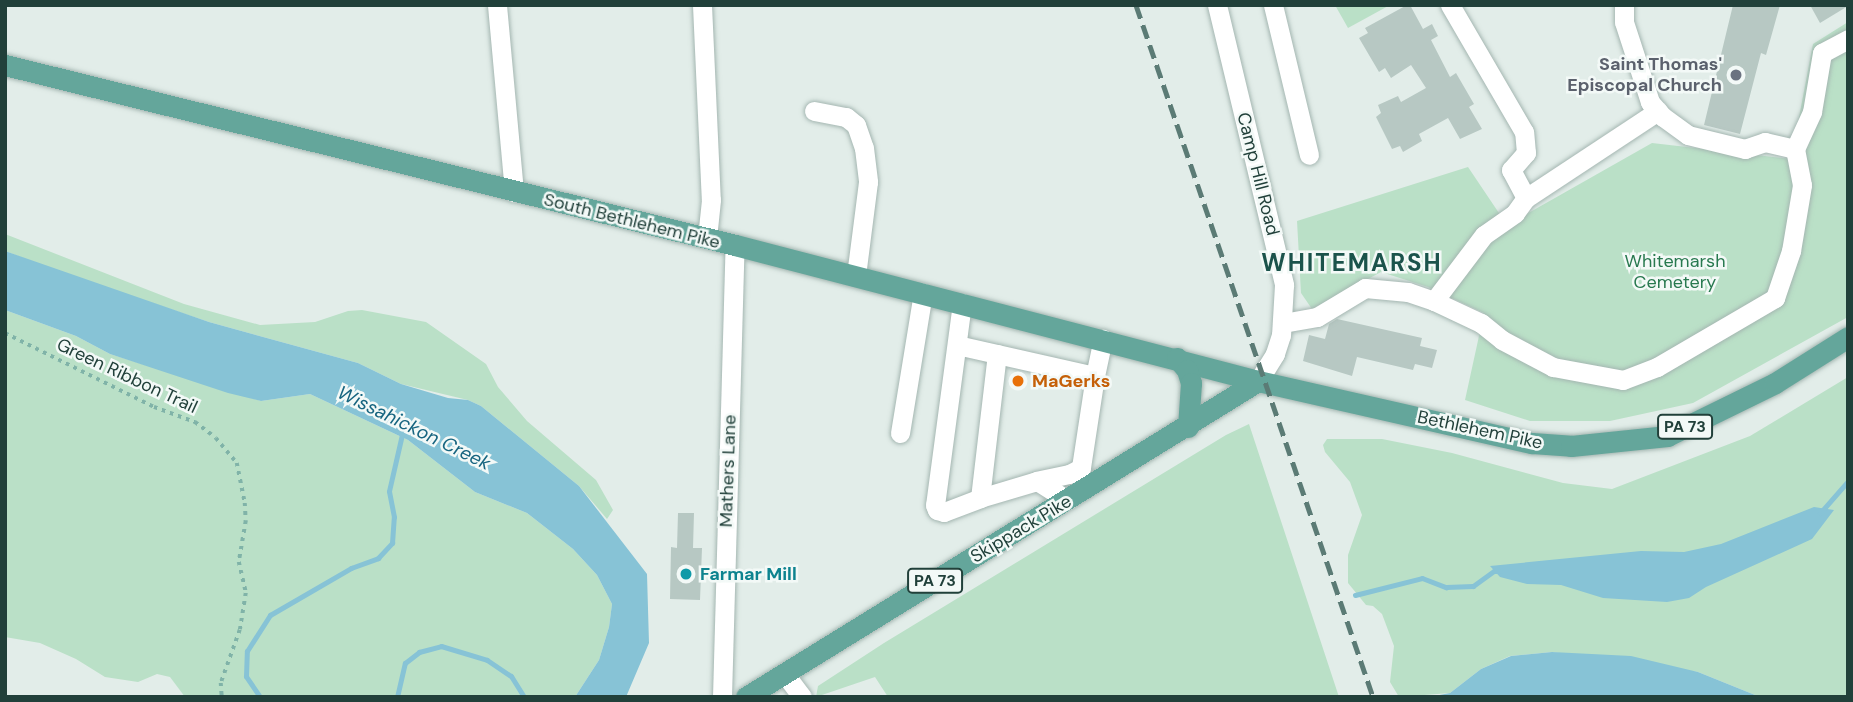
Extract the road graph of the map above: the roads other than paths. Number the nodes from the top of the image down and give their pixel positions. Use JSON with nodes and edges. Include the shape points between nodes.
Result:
{"nodes":[{"id":1,"x":497,"y":5,"type":"edge"},
{"id":2,"x":702,"y":5,"type":"edge"},
{"id":3,"x":1217,"y":5,"type":"edge"},
{"id":4,"x":1273,"y":5,"type":"edge"},
{"id":5,"x":1450,"y":5,"type":"edge"},
{"id":6,"x":1624,"y":5,"type":"edge"},
{"id":7,"x":1848,"y":39,"type":"edge"},
{"id":8,"x":5,"y":65,"type":"edge"},
{"id":9,"x":814,"y":111,"type":"dead end"},
{"id":10,"x":1658,"y":111,"type":"junction"},
{"id":11,"x":1795,"y":149,"type":"junction"},
{"id":12,"x":1310,"y":155,"type":"dead end"},
{"id":13,"x":514,"y":192,"type":"junction"},
{"id":14,"x":1526,"y":198,"type":"junction"},
{"id":15,"x":707,"y":239,"type":"junction"},
{"id":16,"x":734,"y":246,"type":"junction"},
{"id":17,"x":856,"y":276,"type":"junction"},
{"id":18,"x":923,"y":293,"type":"junction"},
{"id":19,"x":1434,"y":301,"type":"junction"},
{"id":20,"x":962,"y":303,"type":"junction"},
{"id":21,"x":1283,"y":323,"type":"junction"},
{"id":22,"x":1848,"y":337,"type":"edge"},
{"id":23,"x":1103,"y":339,"type":"junction"},
{"id":24,"x":957,"y":345,"type":"junction"},
{"id":25,"x":997,"y":354,"type":"junction"},
{"id":26,"x":1177,"y":358,"type":"junction"},
{"id":27,"x":1095,"y":376,"type":"junction"},
{"id":28,"x":1258,"y":381,"type":"junction"},
{"id":29,"x":1188,"y":427,"type":"junction"},
{"id":30,"x":900,"y":433,"type":"dead end"},
{"id":31,"x":1037,"y":481,"type":"junction"},
{"id":32,"x":981,"y":498,"type":"junction"},
{"id":33,"x":1068,"y":500,"type":"junction"},
{"id":34,"x":784,"y":673,"type":"junction"},
{"id":35,"x":722,"y":697,"type":"edge"},
{"id":36,"x":746,"y":697,"type":"edge"},
{"id":37,"x":802,"y":697,"type":"edge"}],
"edges":[{"from":1,"to":13,"type":"street"},
{"from":2,"to":15,"type":"street","via":[[711,200]]},
{"from":3,"to":21,"type":"street","name":"Camp Hill Road","via":[[1284,285]]},
{"from":4,"to":12,"type":"street"},
{"from":5,"to":14,"type":"street","via":[[1524,132],[1526,153],[1511,170]]},
{"from":6,"to":10,"type":"street","via":[[1624,22],[1650,102]]},
{"from":7,"to":11,"type":"street","via":[[1822,53],[1812,113]]},
{"from":8,"to":13,"type":"main road","name":"South Bethlehem Pike"},
{"from":9,"to":17,"type":"street","via":[[846,117],[856,125],[864,148],[868,182]]},
{"from":10,"to":11,"type":"street","via":[[1688,135],[1745,149],[1765,142]]},
{"from":10,"to":14,"type":"street"},
{"from":11,"to":19,"type":"street","via":[[1802,185],[1791,251],[1775,298],[1657,367],[1623,380],[1553,367],[1502,340],[1481,323]]},
{"from":13,"to":15,"type":"main road","name":"South Bethlehem Pike"},
{"from":14,"to":19,"type":"street","via":[[1515,213],[1484,234]]},
{"from":15,"to":16,"type":"main road","name":"South Bethlehem Pike"},
{"from":16,"to":17,"type":"main road","name":"South Bethlehem Pike"},
{"from":16,"to":35,"type":"street","name":"Mathers Lane"},
{"from":17,"to":18,"type":"main road","name":"South Bethlehem Pike"},
{"from":18,"to":20,"type":"main road","name":"South Bethlehem Pike"},
{"from":18,"to":30,"type":"street"},
{"from":19,"to":21,"type":"street","via":[[1408,292],[1365,288],[1317,317]]},
{"from":20,"to":23,"type":"main road","name":"South Bethlehem Pike"},
{"from":20,"to":24,"type":"street"},
{"from":21,"to":28,"type":"street","name":"Camp Hill Road","via":[[1275,354]]},
{"from":22,"to":28,"type":"main road","name":"Bethlehem Pike","number":"PA 73","via":[[1775,383],[1667,436],[1571,446],[1485,434]]},
{"from":23,"to":26,"type":"main road","name":"South Bethlehem Pike"},
{"from":23,"to":27,"type":"street"},
{"from":24,"to":25,"type":"street"},
{"from":24,"to":32,"type":"street","via":[[935,505],[944,512]]},
{"from":25,"to":27,"type":"street"},
{"from":25,"to":32,"type":"street"},
{"from":26,"to":28,"type":"main road","name":"South Bethlehem Pike"},
{"from":26,"to":29,"type":"main road","via":[[1191,383]]},
{"from":27,"to":31,"type":"street","via":[[1081,468]]},
{"from":28,"to":29,"type":"main road","name":"Skippack Pike","number":"PA 73"},
{"from":29,"to":33,"type":"main road","name":"Skippack Pike","number":"PA 73"},
{"from":31,"to":32,"type":"street"},
{"from":31,"to":33,"type":"street"},
{"from":33,"to":34,"type":"main road","name":"Skippack Pike","number":"PA 73"},
{"from":34,"to":36,"type":"main road","name":"Skippack Pike","number":"PA 73"},
{"from":34,"to":37,"type":"street"}]}
